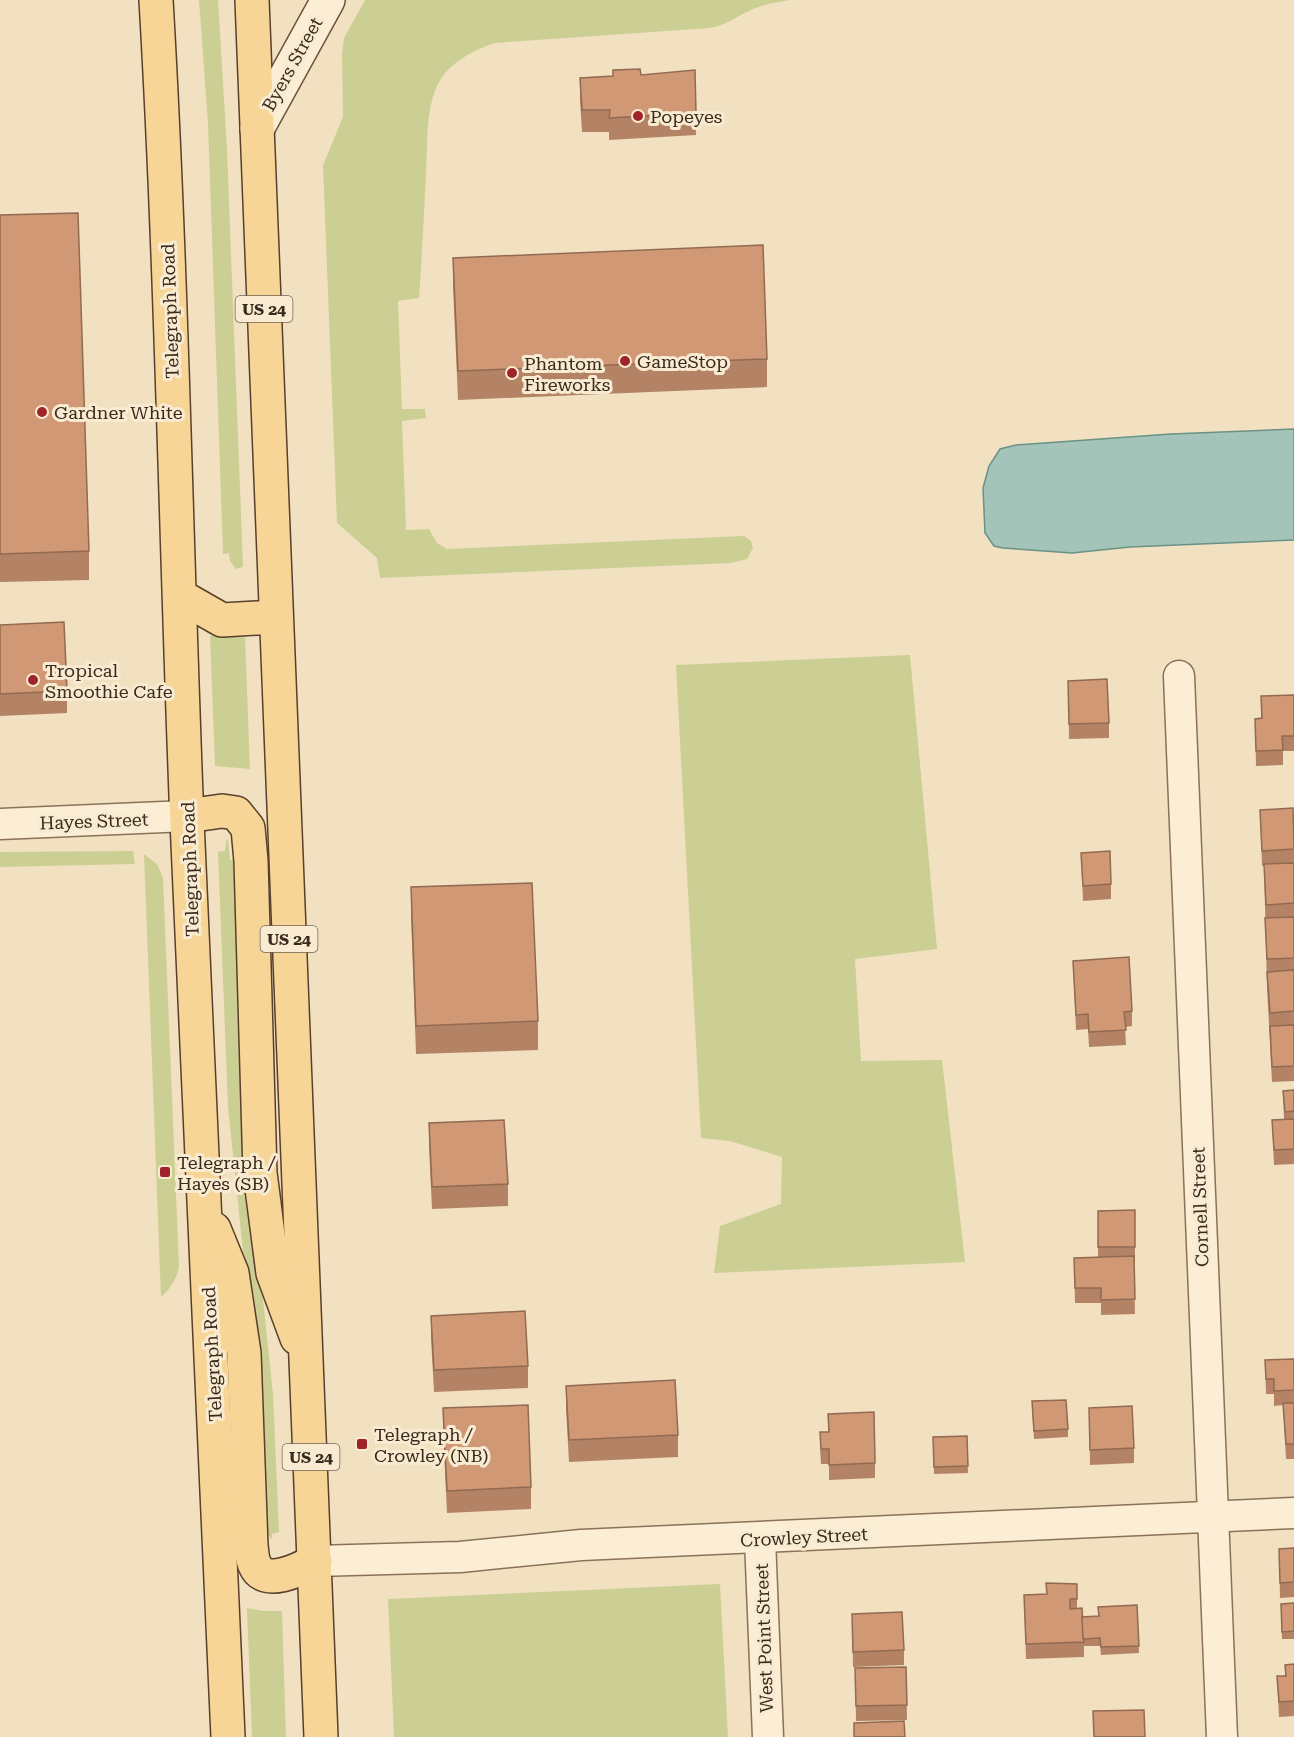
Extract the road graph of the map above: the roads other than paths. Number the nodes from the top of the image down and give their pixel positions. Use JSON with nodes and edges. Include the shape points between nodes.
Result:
{"nodes":[{"id":1,"x":156,"y":0,"type":"edge"},
{"id":2,"x":252,"y":0,"type":"edge"},
{"id":3,"x":328,"y":0,"type":"edge"},
{"id":4,"x":256,"y":129,"type":"junction"},
{"id":5,"x":180,"y":596,"type":"junction"},
{"id":6,"x":275,"y":617,"type":"junction"},
{"id":7,"x":1179,"y":676,"type":"dead end"},
{"id":8,"x":187,"y":816,"type":"junction"},
{"id":9,"x":0,"y":824,"type":"edge"},
{"id":10,"x":205,"y":1208,"type":"junction"},
{"id":11,"x":307,"y":1365,"type":"junction"},
{"id":12,"x":1294,"y":1513,"type":"edge"},
{"id":13,"x":1213,"y":1518,"type":"junction"},
{"id":14,"x":760,"y":1539,"type":"junction"},
{"id":15,"x":315,"y":1561,"type":"junction"},
{"id":16,"x":228,"y":1737,"type":"edge"},
{"id":17,"x":321,"y":1737,"type":"edge"},
{"id":18,"x":768,"y":1737,"type":"edge"},
{"id":19,"x":1222,"y":1737,"type":"edge"}],
"edges":[{"from":1,"to":5,"type":"main road","name":"Telegraph Road"},
{"from":2,"to":4,"type":"main road","number":"US 24"},
{"from":3,"to":4,"type":"street","name":"Byers Street"},
{"from":4,"to":6,"type":"main road","number":"US 24"},
{"from":5,"to":6,"type":"main road","via":[[222,620]]},
{"from":5,"to":8,"type":"main road","name":"Telegraph Road"},
{"from":6,"to":11,"type":"main road","number":"US 24"},
{"from":7,"to":13,"type":"street","name":"Cornell Street"},
{"from":8,"to":9,"type":"street","name":"Hayes Street"},
{"from":8,"to":10,"type":"main road","name":"Telegraph Road"},
{"from":8,"to":11,"type":"main road","via":[[236,813],[248,828],[260,1173],[273,1273]]},
{"from":10,"to":15,"type":"main road","via":[[232,1274],[244,1353],[255,1567],[270,1576],[292,1574]]},
{"from":10,"to":16,"type":"main road","name":"Telegraph Road"},
{"from":11,"to":15,"type":"main road","number":"US 24"},
{"from":12,"to":13,"type":"street","name":"Crowley Street"},
{"from":13,"to":14,"type":"street","name":"Crowley Street"},
{"from":13,"to":19,"type":"street","name":"Cornell Street"},
{"from":14,"to":15,"type":"street","name":"Crowley Street","via":[[581,1545],[460,1557]]},
{"from":14,"to":18,"type":"street","name":"West Point Street"},
{"from":15,"to":17,"type":"main road","number":"US 24"}]}
